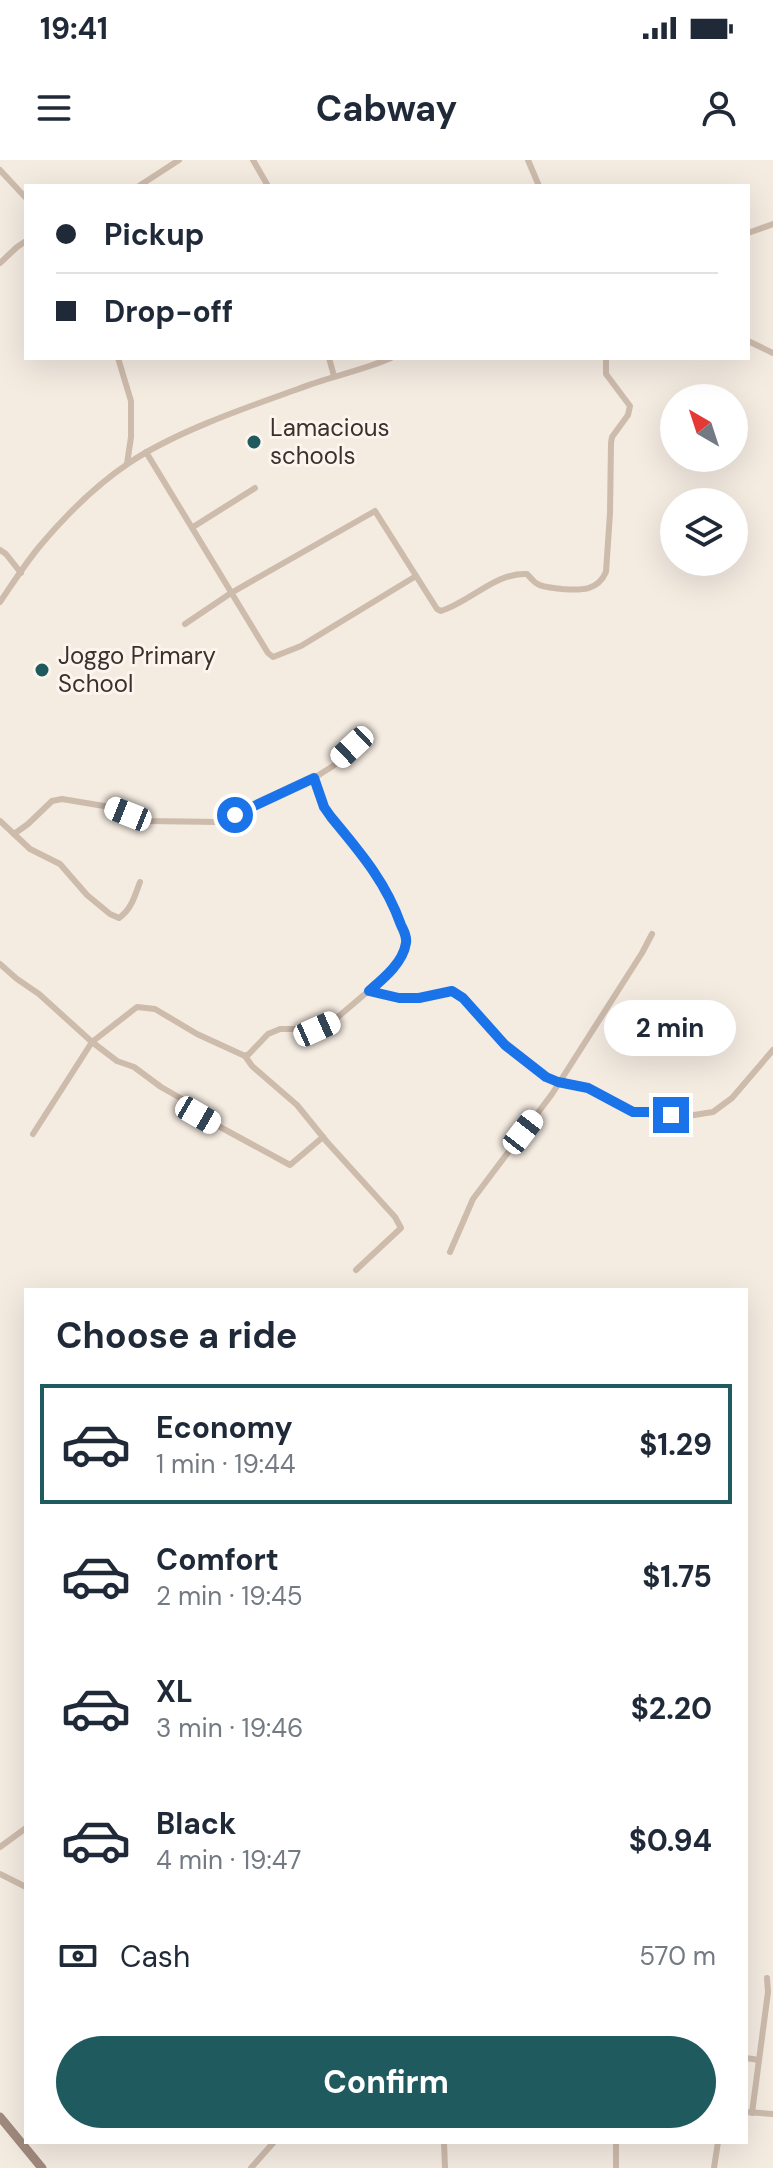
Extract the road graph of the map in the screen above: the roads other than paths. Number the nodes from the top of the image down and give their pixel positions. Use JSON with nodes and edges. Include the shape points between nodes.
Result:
{"nodes":[{"id":1,"x":179,"y":160,"type":"edge"},
{"id":2,"x":253,"y":160,"type":"edge"},
{"id":3,"x":528,"y":160,"type":"edge"},
{"id":4,"x":166,"y":163,"type":"edge"},
{"id":5,"x":0,"y":170,"type":"edge"},
{"id":6,"x":141,"y":184,"type":"edge"},
{"id":7,"x":267,"y":184,"type":"edge"},
{"id":8,"x":538,"y":184,"type":"edge"},
{"id":9,"x":24,"y":196,"type":"edge"},
{"id":10,"x":773,"y":224,"type":"edge"},
{"id":11,"x":750,"y":232,"type":"edge"},
{"id":12,"x":24,"y":242,"type":"edge"},
{"id":13,"x":0,"y":263,"type":"edge"},
{"id":14,"x":750,"y":342,"type":"edge"},
{"id":15,"x":773,"y":353,"type":"edge"},
{"id":16,"x":119,"y":360,"type":"edge"},
{"id":17,"x":330,"y":360,"type":"edge"},
{"id":18,"x":385,"y":360,"type":"edge"},
{"id":19,"x":606,"y":360,"type":"edge"},
{"id":20,"x":334,"y":376,"type":"junction"},
{"id":21,"x":146,"y":452,"type":"junction"},
{"id":22,"x":127,"y":464,"type":"junction"},
{"id":23,"x":255,"y":488,"type":"dead end"},
{"id":24,"x":193,"y":527,"type":"junction"},
{"id":25,"x":0,"y":550,"type":"edge"},
{"id":26,"x":21,"y":573,"type":"junction"},
{"id":27,"x":416,"y":576,"type":"junction"},
{"id":28,"x":231,"y":593,"type":"junction"},
{"id":29,"x":0,"y":602,"type":"edge"},
{"id":30,"x":185,"y":624,"type":"dead end"},
{"id":31,"x":363,"y":739,"type":"dead end"},
{"id":32,"x":314,"y":778,"type":"junction"},
{"id":33,"x":0,"y":821,"type":"edge"},
{"id":34,"x":14,"y":834,"type":"junction"},
{"id":35,"x":140,"y":882,"type":"dead end"},
{"id":36,"x":652,"y":934,"type":"dead end"},
{"id":37,"x":0,"y":964,"type":"edge"},
{"id":38,"x":369,"y":991,"type":"junction"},
{"id":39,"x":92,"y":1042,"type":"junction"},
{"id":40,"x":773,"y":1050,"type":"edge"},
{"id":41,"x":245,"y":1056,"type":"junction"},
{"id":42,"x":558,"y":1082,"type":"junction"},
{"id":43,"x":33,"y":1134,"type":"dead end"},
{"id":44,"x":323,"y":1137,"type":"junction"},
{"id":45,"x":450,"y":1252,"type":"dead end"},
{"id":46,"x":356,"y":1270,"type":"dead end"},
{"id":47,"x":24,"y":1829,"type":"edge"},
{"id":48,"x":0,"y":1847,"type":"edge"},
{"id":49,"x":0,"y":1874,"type":"edge"},
{"id":50,"x":24,"y":1886,"type":"edge"},
{"id":51,"x":767,"y":1978,"type":"dead end"},
{"id":52,"x":748,"y":2058,"type":"edge"},
{"id":53,"x":759,"y":2060,"type":"junction"},
{"id":54,"x":749,"y":2113,"type":"edge"},
{"id":55,"x":773,"y":2114,"type":"edge"},
{"id":56,"x":0,"y":2117,"type":"edge"},
{"id":57,"x":272,"y":2144,"type":"edge"},
{"id":58,"x":444,"y":2144,"type":"edge"},
{"id":59,"x":616,"y":2144,"type":"edge"},
{"id":60,"x":718,"y":2144,"type":"edge"},
{"id":61,"x":42,"y":2168,"type":"edge"},
{"id":62,"x":251,"y":2168,"type":"edge"},
{"id":63,"x":445,"y":2168,"type":"edge"},
{"id":64,"x":616,"y":2168,"type":"edge"},
{"id":65,"x":714,"y":2168,"type":"edge"}],
"edges":[{"from":1,"to":4,"type":"street"},
{"from":2,"to":7,"type":"street"},
{"from":3,"to":8,"type":"street"},
{"from":4,"to":6,"type":"street"},
{"from":5,"to":9,"type":"street"},
{"from":10,"to":11,"type":"street"},
{"from":12,"to":13,"type":"street"},
{"from":14,"to":15,"type":"street"},
{"from":16,"to":22,"type":"street","via":[[131,401]]},
{"from":17,"to":20,"type":"street"},
{"from":18,"to":20,"type":"street"},
{"from":19,"to":27,"type":"street","via":[[606,374],[630,406],[612,437],[602,582],[580,591],[542,586],[519,573],[441,611]]},
{"from":20,"to":21,"type":"street"},
{"from":21,"to":22,"type":"street"},
{"from":21,"to":24,"type":"street"},
{"from":22,"to":26,"type":"street","via":[[76,508]]},
{"from":23,"to":24,"type":"street"},
{"from":24,"to":28,"type":"street"},
{"from":25,"to":26,"type":"street"},
{"from":26,"to":29,"type":"street"},
{"from":27,"to":28,"type":"street","via":[[301,646],[273,657]]},
{"from":27,"to":28,"type":"street","via":[[375,511]]},
{"from":28,"to":30,"type":"street"},
{"from":31,"to":32,"type":"street"},
{"from":32,"to":34,"type":"street","via":[[219,822],[147,821],[110,807],[62,799],[52,801]]},
{"from":32,"to":38,"type":"street","via":[[324,807],[378,876],[407,940],[394,966]]},
{"from":33,"to":34,"type":"street"},
{"from":34,"to":35,"type":"street","via":[[60,864],[87,895],[119,918],[133,904]]},
{"from":36,"to":42,"type":"street"},
{"from":37,"to":39,"type":"street"},
{"from":38,"to":41,"type":"street","via":[[332,1022],[317,1029],[280,1029]]},
{"from":38,"to":42,"type":"street","via":[[399,998],[452,991],[505,1045]]},
{"from":39,"to":41,"type":"street","via":[[143,1006]]},
{"from":39,"to":43,"type":"street"},
{"from":39,"to":44,"type":"street","via":[[182,1099],[198,1115],[290,1165]]},
{"from":40,"to":42,"type":"street","via":[[732,1098],[713,1112],[694,1115],[633,1112],[588,1088]]},
{"from":41,"to":44,"type":"street"},
{"from":42,"to":45,"type":"street","via":[[473,1199]]},
{"from":44,"to":46,"type":"street","via":[[401,1228]]},
{"from":47,"to":48,"type":"street"},
{"from":49,"to":50,"type":"street"},
{"from":51,"to":53,"type":"street"},
{"from":52,"to":53,"type":"street"},
{"from":53,"to":54,"type":"street"},
{"from":54,"to":55,"type":"street"},
{"from":56,"to":61,"type":"street"},
{"from":57,"to":62,"type":"street"},
{"from":58,"to":63,"type":"street"},
{"from":59,"to":64,"type":"street"},
{"from":60,"to":65,"type":"street"}]}
